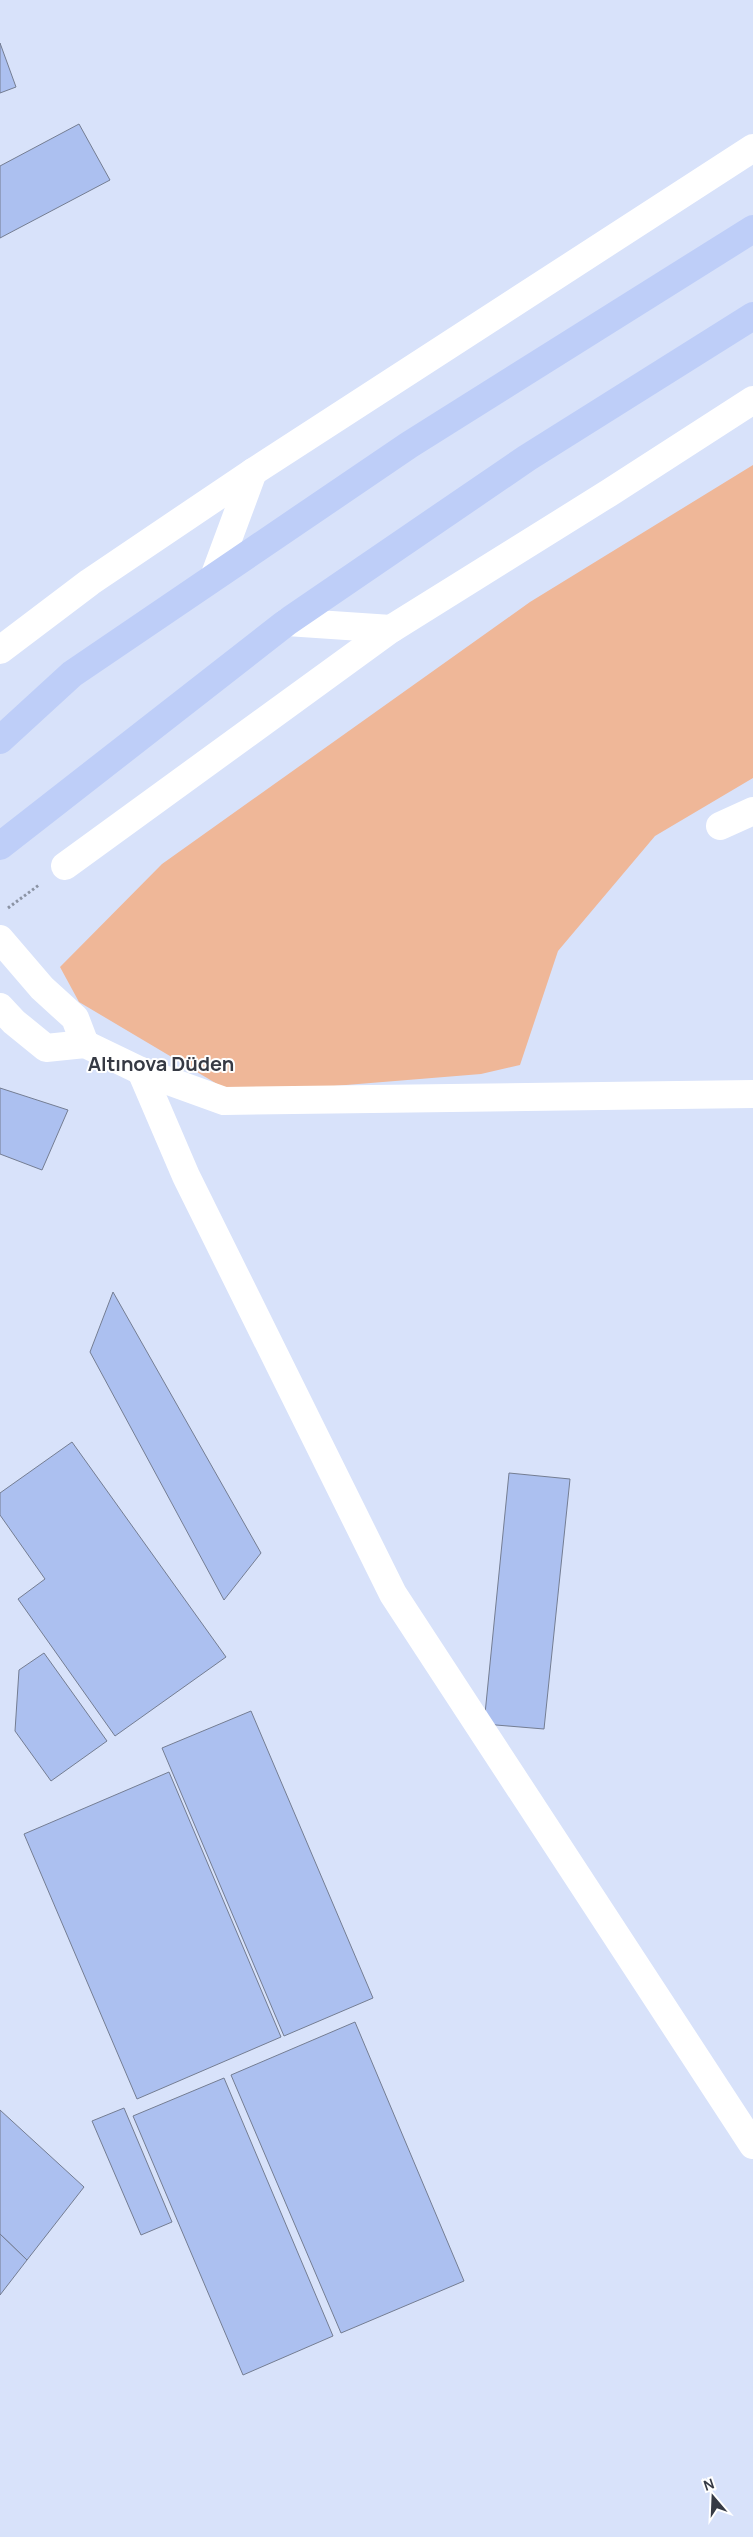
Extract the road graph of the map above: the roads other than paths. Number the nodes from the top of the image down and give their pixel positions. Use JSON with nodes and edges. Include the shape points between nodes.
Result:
{"nodes":[{"id":1,"x":753,"y":148,"type":"edge"},
{"id":2,"x":753,"y":229,"type":"edge"},
{"id":3,"x":753,"y":316,"type":"edge"},
{"id":4,"x":753,"y":400,"type":"edge"},
{"id":5,"x":253,"y":472,"type":"junction"},
{"id":6,"x":214,"y":577,"type":"junction"},
{"id":7,"x":287,"y":622,"type":"junction"},
{"id":8,"x":391,"y":629,"type":"junction"},
{"id":9,"x":0,"y":650,"type":"edge"},
{"id":10,"x":0,"y":740,"type":"edge"},
{"id":11,"x":753,"y":811,"type":"edge"},
{"id":12,"x":720,"y":826,"type":"dead end"},
{"id":13,"x":0,"y":846,"type":"edge"},
{"id":14,"x":65,"y":866,"type":"road end"},
{"id":15,"x":0,"y":939,"type":"edge"},
{"id":16,"x":5,"y":1017,"type":"edge"},
{"id":17,"x":85,"y":1044,"type":"junction"},
{"id":18,"x":141,"y":1071,"type":"junction"},
{"id":19,"x":753,"y":1094,"type":"edge"},
{"id":20,"x":753,"y":2144,"type":"edge"}],
"edges":[{"from":1,"to":5,"type":"street"},
{"from":2,"to":6,"type":"main road","via":[[408,445]]},
{"from":3,"to":7,"type":"main road","via":[[527,458]]},
{"from":4,"to":8,"type":"street"},
{"from":5,"to":6,"type":"street"},
{"from":5,"to":9,"type":"street","via":[[90,582]]},
{"from":6,"to":10,"type":"main road","via":[[72,674]]},
{"from":7,"to":8,"type":"street"},
{"from":7,"to":13,"type":"main road"},
{"from":8,"to":14,"type":"street"},
{"from":11,"to":12,"type":"street"},
{"from":15,"to":17,"type":"street","via":[[42,988],[74,1018]]},
{"from":16,"to":17,"type":"street","via":[[46,1048]]},
{"from":17,"to":18,"type":"street"},
{"from":18,"to":19,"type":"street","via":[[224,1101]]},
{"from":18,"to":20,"type":"street","via":[[186,1176],[393,1594]]}]}
